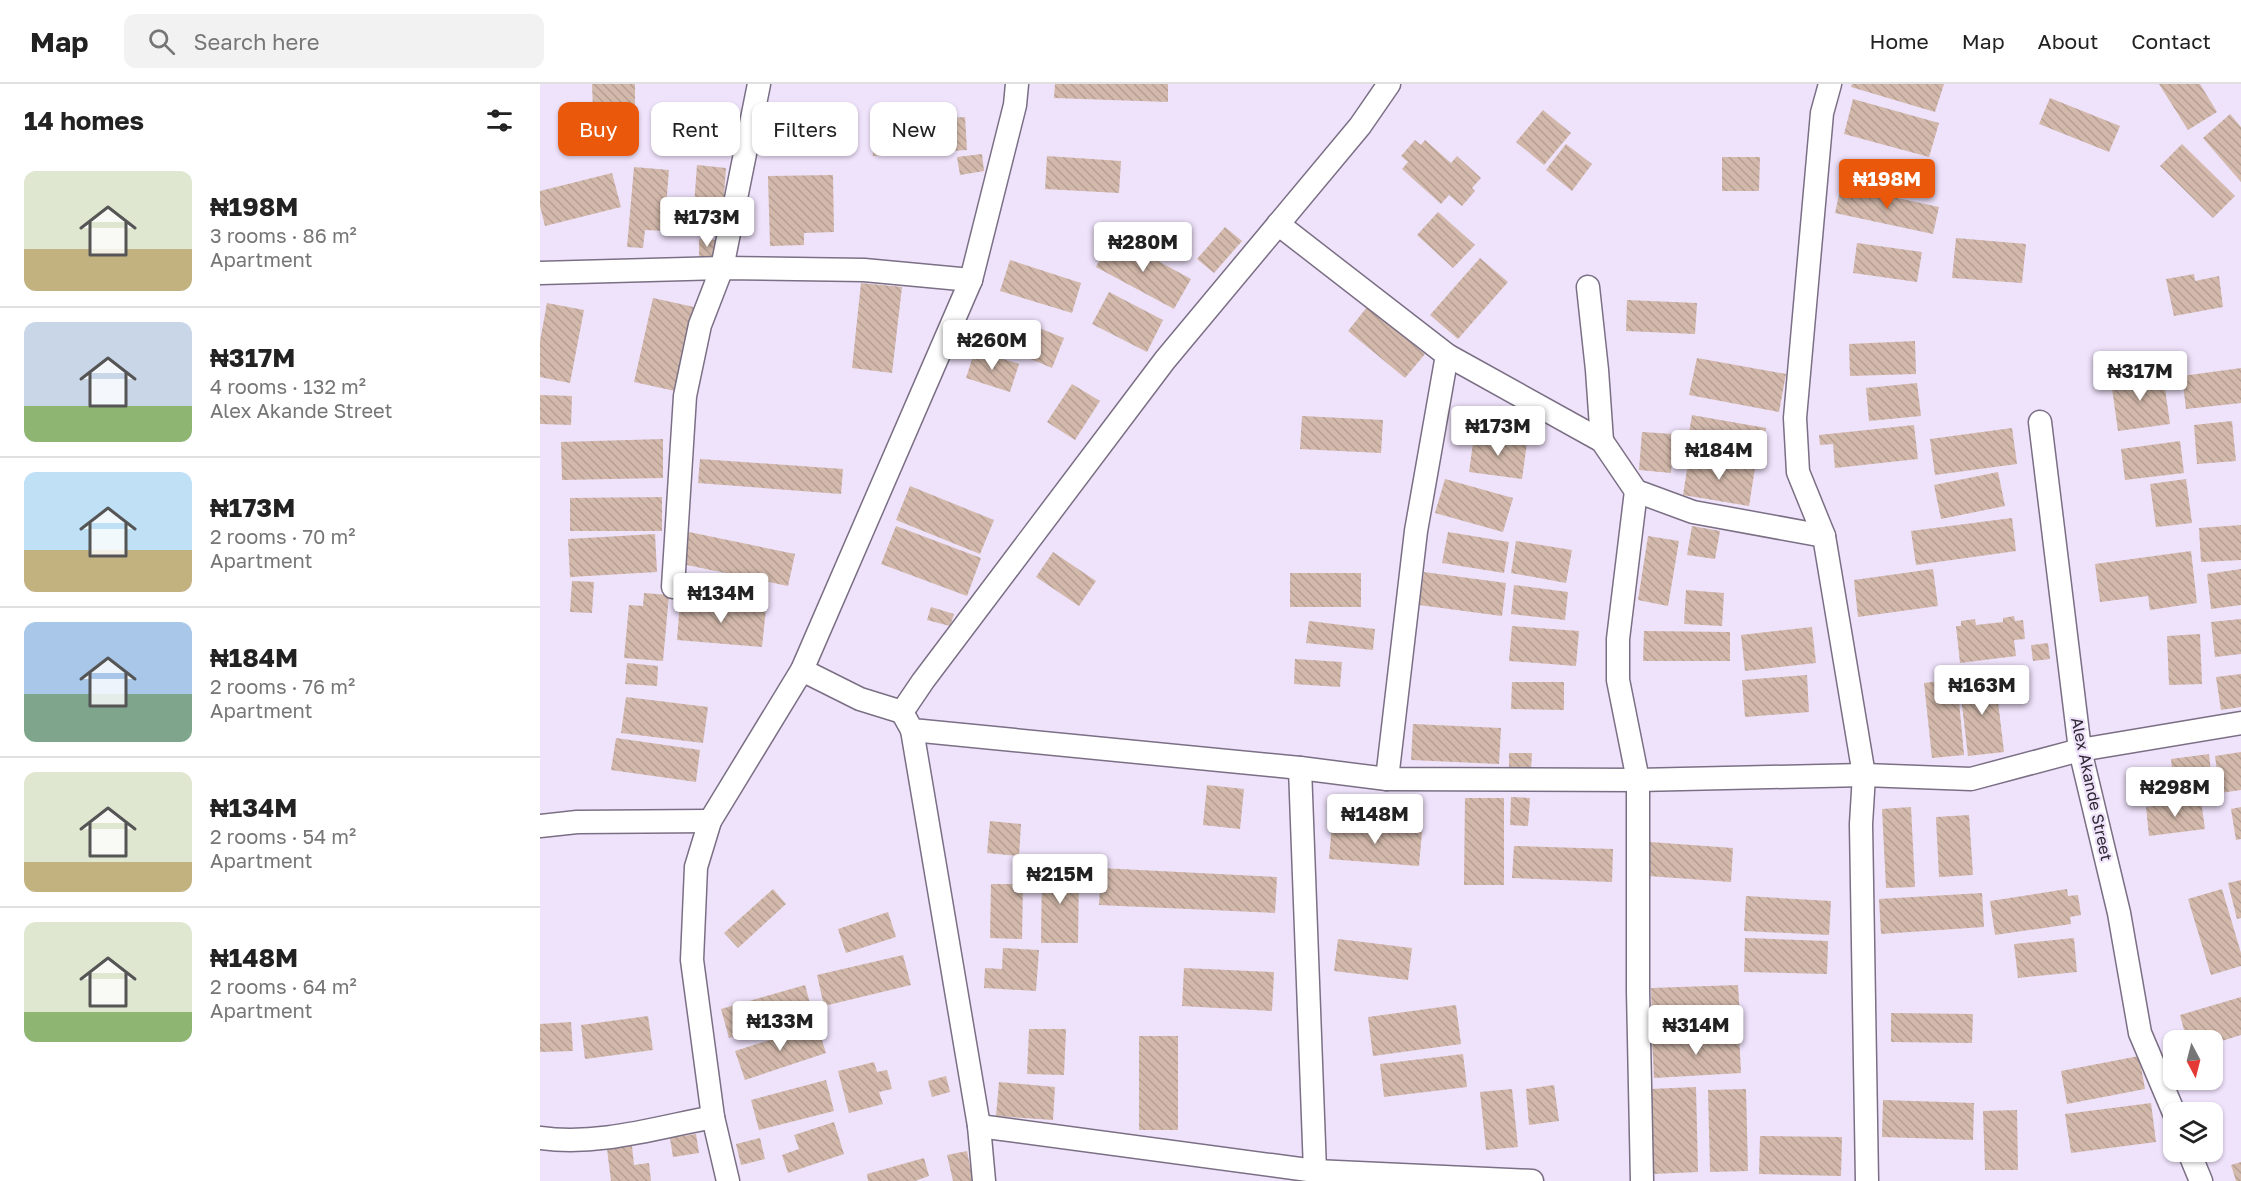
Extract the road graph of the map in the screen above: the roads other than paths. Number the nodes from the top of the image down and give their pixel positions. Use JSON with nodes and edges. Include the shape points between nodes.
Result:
{"nodes":[{"id":1,"x":759,"y":84,"type":"edge"},
{"id":2,"x":1017,"y":84,"type":"edge"},
{"id":3,"x":1389,"y":84,"type":"edge"},
{"id":4,"x":1830,"y":84,"type":"edge"},
{"id":5,"x":1278,"y":224,"type":"junction"},
{"id":6,"x":722,"y":268,"type":"junction"},
{"id":7,"x":540,"y":273,"type":"edge"},
{"id":8,"x":971,"y":280,"type":"junction"},
{"id":9,"x":1588,"y":287,"type":"dead end"},
{"id":10,"x":1447,"y":355,"type":"junction"},
{"id":11,"x":2040,"y":422,"type":"dead end"},
{"id":12,"x":1602,"y":441,"type":"junction"},
{"id":13,"x":1636,"y":491,"type":"junction"},
{"id":14,"x":1824,"y":536,"type":"junction"},
{"id":15,"x":673,"y":587,"type":"dead end"},
{"id":16,"x":802,"y":670,"type":"junction"},
{"id":17,"x":907,"y":721,"type":"junction"},
{"id":18,"x":2241,"y":723,"type":"edge"},
{"id":19,"x":2080,"y":750,"type":"junction"},
{"id":20,"x":1300,"y":768,"type":"junction"},
{"id":21,"x":1864,"y":775,"type":"junction"},
{"id":22,"x":1387,"y":779,"type":"junction"},
{"id":23,"x":1638,"y":780,"type":"junction"},
{"id":24,"x":710,"y":821,"type":"junction"},
{"id":25,"x":540,"y":826,"type":"edge"},
{"id":26,"x":2169,"y":1102,"type":"edge"},
{"id":27,"x":713,"y":1117,"type":"junction"},
{"id":28,"x":979,"y":1126,"type":"junction"},
{"id":29,"x":540,"y":1138,"type":"edge"},
{"id":30,"x":2193,"y":1162,"type":"edge"},
{"id":31,"x":1315,"y":1171,"type":"junction"},
{"id":32,"x":728,"y":1181,"type":"edge"},
{"id":33,"x":984,"y":1181,"type":"edge"},
{"id":34,"x":1532,"y":1181,"type":"edge"},
{"id":35,"x":1642,"y":1181,"type":"edge"},
{"id":36,"x":1867,"y":1181,"type":"edge"},
{"id":37,"x":2201,"y":1181,"type":"edge"}],
"edges":[{"from":1,"to":6,"type":"street"},
{"from":2,"to":8,"type":"street"},
{"from":3,"to":5,"type":"street","via":[[1360,126]]},
{"from":4,"to":14,"type":"street","via":[[1822,113],[1795,418],[1798,472]]},
{"from":5,"to":10,"type":"street"},
{"from":5,"to":17,"type":"street","via":[[1165,360],[924,681]]},
{"from":6,"to":7,"type":"street"},
{"from":6,"to":8,"type":"street","via":[[864,270]]},
{"from":6,"to":15,"type":"street","via":[[700,325],[685,396]]},
{"from":8,"to":16,"type":"street"},
{"from":9,"to":12,"type":"street"},
{"from":10,"to":12,"type":"street"},
{"from":10,"to":22,"type":"street","via":[[1416,531]]},
{"from":11,"to":19,"type":"street","name":"Alex Akande Street"},
{"from":12,"to":13,"type":"street"},
{"from":13,"to":14,"type":"street","via":[[1693,512]]},
{"from":13,"to":23,"type":"street","via":[[1618,639],[1618,680]]},
{"from":14,"to":21,"type":"street"},
{"from":16,"to":17,"type":"street"},
{"from":16,"to":24,"type":"street"},
{"from":17,"to":20,"type":"street"},
{"from":17,"to":28,"type":"street"},
{"from":18,"to":19,"type":"street"},
{"from":19,"to":21,"type":"street","via":[[1971,779]]},
{"from":19,"to":26,"type":"street","name":"Alex Akande Street","via":[[2119,913],[2140,1033]]},
{"from":20,"to":22,"type":"street"},
{"from":20,"to":31,"type":"street"},
{"from":21,"to":23,"type":"street"},
{"from":21,"to":36,"type":"street","via":[[1861,824]]},
{"from":22,"to":23,"type":"street"},
{"from":23,"to":35,"type":"street"},
{"from":24,"to":25,"type":"street"},
{"from":24,"to":27,"type":"street","via":[[696,867],[692,960]]},
{"from":27,"to":29,"type":"street","via":[[614,1138]]},
{"from":27,"to":32,"type":"street"},
{"from":28,"to":31,"type":"street"},
{"from":28,"to":33,"type":"street"},
{"from":30,"to":37,"type":"street"},
{"from":31,"to":34,"type":"street"}]}
